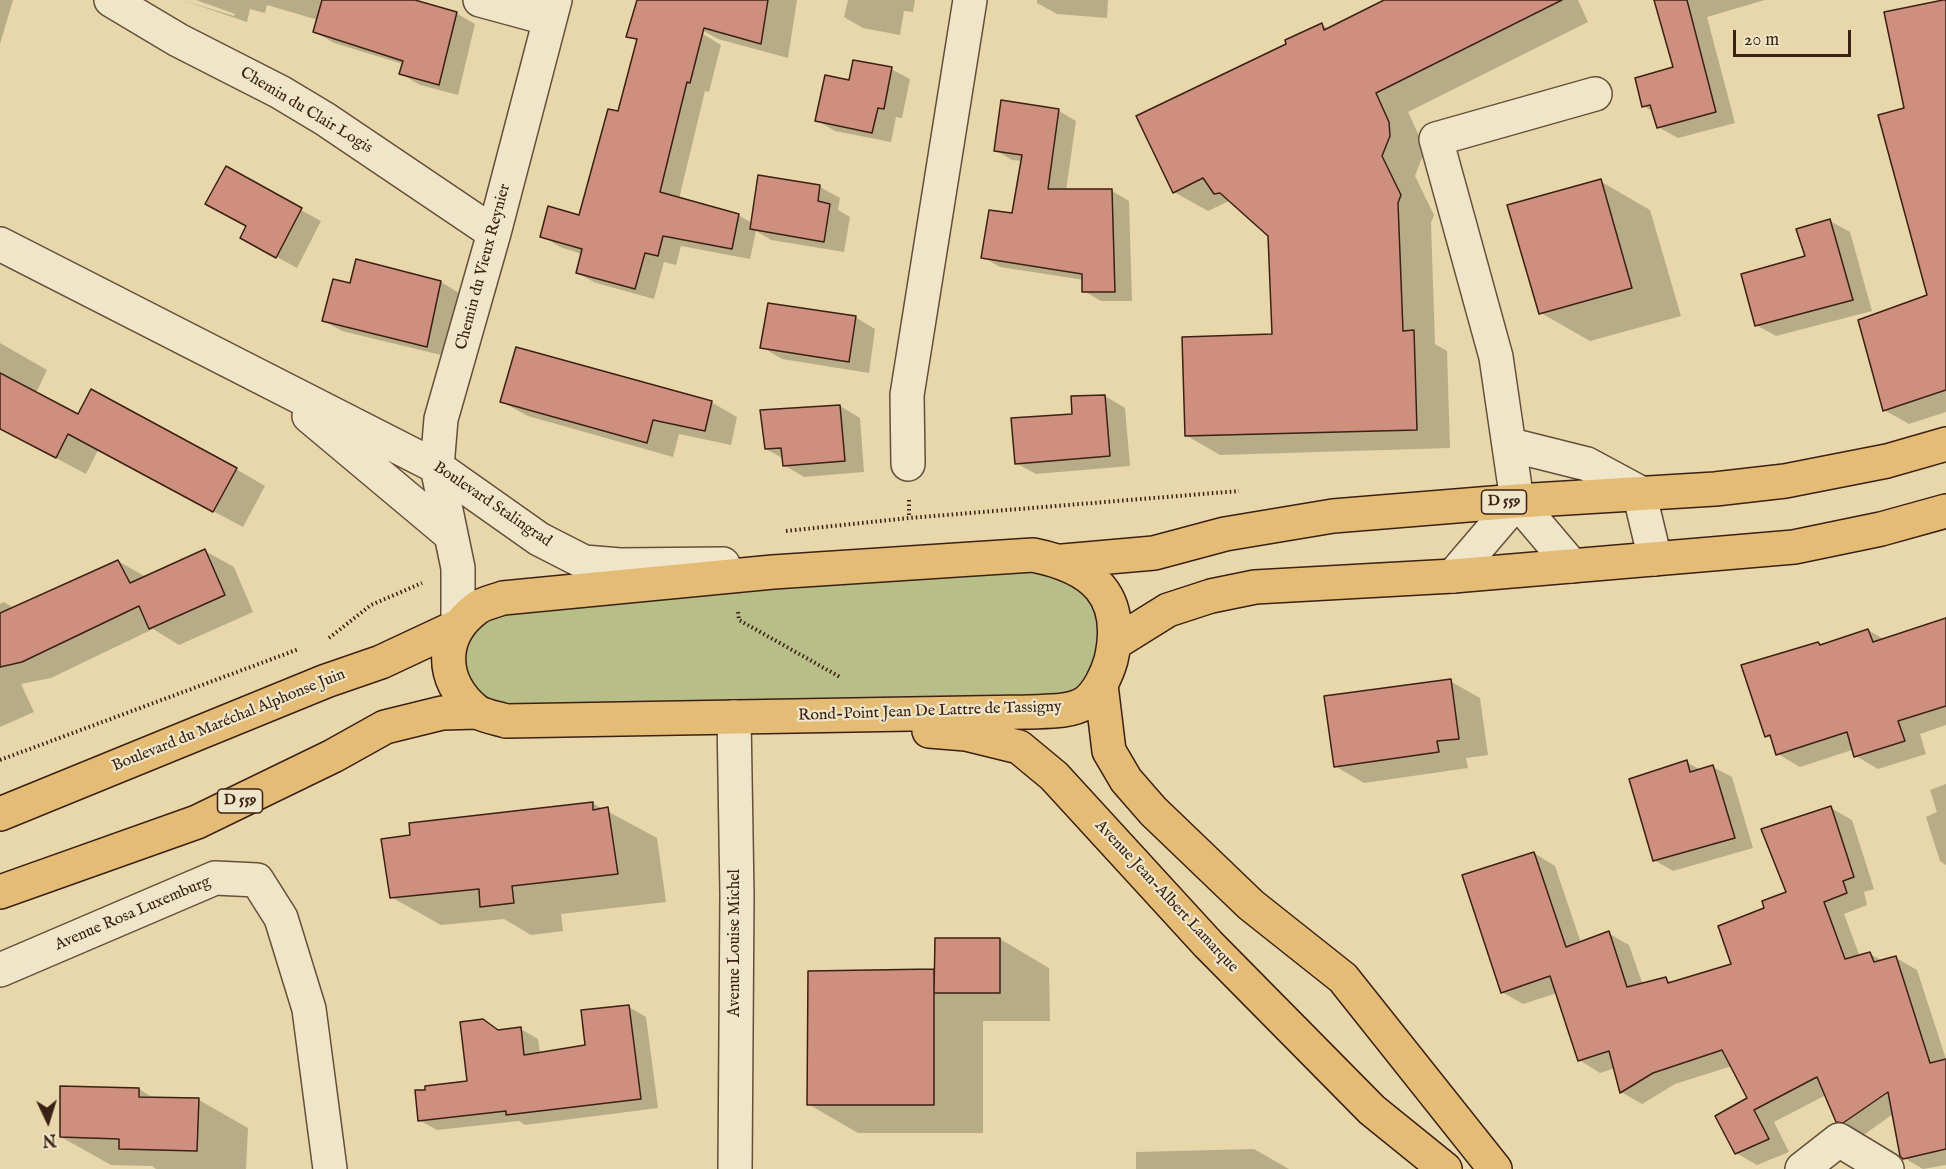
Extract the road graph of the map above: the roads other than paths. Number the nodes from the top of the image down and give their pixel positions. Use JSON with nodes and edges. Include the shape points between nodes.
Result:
{"nodes":[{"id":1,"x":111,"y":0,"type":"edge"},
{"id":2,"x":480,"y":0,"type":"edge"},
{"id":3,"x":970,"y":0,"type":"edge"},
{"id":4,"x":552,"y":10,"type":"edge"},
{"id":5,"x":1595,"y":94,"type":"dead end"},
{"id":6,"x":494,"y":233,"type":"junction"},
{"id":7,"x":0,"y":244,"type":"edge"},
{"id":8,"x":264,"y":379,"type":"junction"},
{"id":9,"x":1946,"y":444,"type":"edge"},
{"id":10,"x":1511,"y":445,"type":"junction"},
{"id":11,"x":908,"y":464,"type":"dead end"},
{"id":12,"x":437,"y":467,"type":"junction"},
{"id":13,"x":1639,"y":492,"type":"junction"},
{"id":14,"x":1517,"y":501,"type":"junction"},
{"id":15,"x":1946,"y":511,"type":"edge"},
{"id":16,"x":451,"y":535,"type":"junction"},
{"id":17,"x":1655,"y":559,"type":"junction"},
{"id":18,"x":1063,"y":561,"type":"junction"},
{"id":19,"x":1572,"y":566,"type":"junction"},
{"id":20,"x":773,"y":572,"type":"junction"},
{"id":21,"x":1453,"y":576,"type":"junction"},
{"id":22,"x":458,"y":626,"type":"junction"},
{"id":23,"x":1115,"y":643,"type":"junction"},
{"id":24,"x":1101,"y":685,"type":"junction"},
{"id":25,"x":477,"y":712,"type":"junction"},
{"id":26,"x":842,"y":714,"type":"junction"},
{"id":27,"x":734,"y":717,"type":"junction"},
{"id":28,"x":0,"y":814,"type":"edge"},
{"id":29,"x":0,"y":892,"type":"edge"},
{"id":30,"x":0,"y":970,"type":"edge"},
{"id":31,"x":330,"y":1169,"type":"edge"},
{"id":32,"x":735,"y":1169,"type":"edge"},
{"id":33,"x":1444,"y":1169,"type":"edge"},
{"id":34,"x":1495,"y":1169,"type":"edge"},
{"id":35,"x":1802,"y":1169,"type":"edge"},
{"id":36,"x":1887,"y":1169,"type":"edge"}],
"edges":[{"from":1,"to":6,"type":"street","name":"Chemin du Clair Logis","via":[[326,119]]},
{"from":2,"to":4,"type":"street"},
{"from":3,"to":11,"type":"street","via":[[907,395]]},
{"from":4,"to":6,"type":"street","name":"Chemin du Vieux Reynier"},
{"from":5,"to":10,"type":"street","via":[[1436,139],[1496,357]]},
{"from":6,"to":12,"type":"street","name":"Chemin du Vieux Reynier","via":[[441,419]]},
{"from":7,"to":8,"type":"street","name":"Boulevard Stalingrad"},
{"from":8,"to":12,"type":"street","name":"Boulevard Stalingrad"},
{"from":8,"to":16,"type":"street","name":"Boulevard Stalingrad"},
{"from":9,"to":13,"type":"main road","number":"D 559","via":[[1887,461],[1785,481]]},
{"from":10,"to":13,"type":"street","via":[[1587,464]]},
{"from":10,"to":14,"type":"street"},
{"from":12,"to":16,"type":"street","name":"Chemin du Vieux Reynier"},
{"from":12,"to":20,"type":"street","name":"Boulevard Stalingrad","via":[[539,540],[584,562],[733,564]]},
{"from":13,"to":14,"type":"main road","number":"D 559"},
{"from":13,"to":17,"type":"street"},
{"from":14,"to":18,"type":"main road","number":"D 559","via":[[1334,516],[1226,534],[1154,553]]},
{"from":14,"to":19,"type":"street"},
{"from":14,"to":21,"type":"street"},
{"from":15,"to":17,"type":"main road","via":[[1794,547]]},
{"from":16,"to":22,"type":"street","via":[[459,580]]},
{"from":17,"to":19,"type":"main road"},
{"from":18,"to":20,"type":"main road","name":"Rond-Point Jean De Lattre de Tassigny","via":[[1033,555]]},
{"from":18,"to":23,"type":"main road","name":"Rond-Point Jean De Lattre de Tassigny","via":[[1087,573],[1105,592],[1115,619]]},
{"from":19,"to":21,"type":"main road"},
{"from":20,"to":22,"type":"main road","name":"Rond-Point Jean De Lattre de Tassigny","via":[[503,598],[479,606]]},
{"from":21,"to":23,"type":"main road","via":[[1255,587],[1168,610]]},
{"from":22,"to":25,"type":"main road","via":[[448,674]]},
{"from":22,"to":28,"type":"main road","name":"Boulevard du Maréchal Alphonse Juin","via":[[381,662]]},
{"from":23,"to":24,"type":"main road","name":"Rond-Point Jean De Lattre de Tassigny"},
{"from":24,"to":26,"type":"main road","name":"Rond-Point Jean De Lattre de Tassigny","via":[[1086,702],[1067,709]]},
{"from":24,"to":34,"type":"main road","via":[[1109,751],[1126,780],[1251,905],[1343,978]]},
{"from":25,"to":27,"type":"main road","name":"Rond-Point Jean De Lattre de Tassigny","via":[[506,721]]},
{"from":25,"to":29,"type":"main road","number":"D 559","via":[[442,713],[385,727],[196,822]]},
{"from":26,"to":27,"type":"main road","name":"Rond-Point Jean De Lattre de Tassigny"},
{"from":26,"to":33,"type":"main road","name":"Avenue Jean-Albert Lamarque","via":[[904,728],[966,734],[1019,747],[1054,776],[1208,944],[1372,1110]]},
{"from":27,"to":32,"type":"street","name":"Avenue Louise Michel"},
{"from":30,"to":31,"type":"street","name":"Avenue Rosa Luxemburg","via":[[215,878],[257,880],[281,918],[309,1009]]},
{"from":35,"to":36,"type":"street","via":[[1839,1140]]}]}
